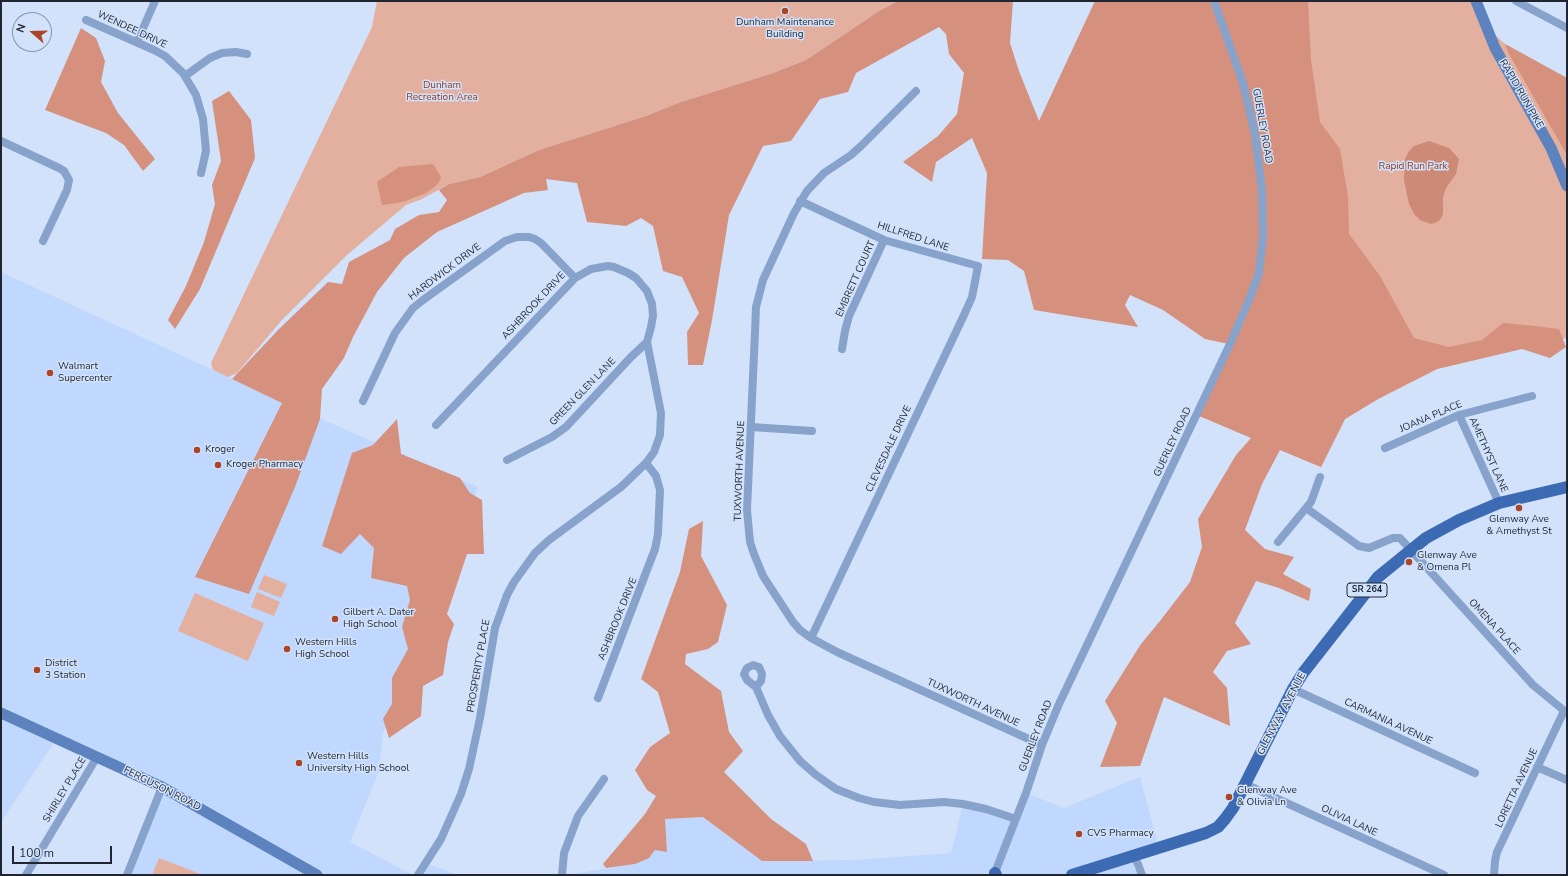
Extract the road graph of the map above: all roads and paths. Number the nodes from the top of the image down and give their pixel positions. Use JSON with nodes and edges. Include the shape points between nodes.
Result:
{"nodes":[{"id":1,"x":155,"y":1,"type":"edge"},
{"id":2,"x":1214,"y":1,"type":"edge"},
{"id":3,"x":1476,"y":1,"type":"edge"},
{"id":4,"x":1516,"y":1,"type":"edge"},
{"id":5,"x":86,"y":20,"type":"dead end"},
{"id":6,"x":1567,"y":28,"type":"edge"},
{"id":7,"x":137,"y":42,"type":"junction"},
{"id":8,"x":247,"y":54,"type":"dead end"},
{"id":9,"x":185,"y":76,"type":"junction"},
{"id":10,"x":916,"y":91,"type":"dead end"},
{"id":11,"x":1,"y":141,"type":"edge"},
{"id":12,"x":202,"y":173,"type":"dead end"},
{"id":13,"x":1567,"y":186,"type":"edge"},
{"id":14,"x":800,"y":201,"type":"junction"},
{"id":15,"x":884,"y":240,"type":"junction"},
{"id":16,"x":44,"y":241,"type":"dead end"},
{"id":17,"x":978,"y":266,"type":"joint"},
{"id":18,"x":574,"y":278,"type":"junction"},
{"id":19,"x":647,"y":342,"type":"junction"},
{"id":20,"x":842,"y":349,"type":"dead end"},
{"id":21,"x":1532,"y":396,"type":"dead end"},
{"id":22,"x":363,"y":401,"type":"dead end"},
{"id":23,"x":1459,"y":415,"type":"junction"},
{"id":24,"x":436,"y":425,"type":"dead end"},
{"id":25,"x":751,"y":427,"type":"junction"},
{"id":26,"x":812,"y":430,"type":"dead end"},
{"id":27,"x":1385,"y":448,"type":"dead end"},
{"id":28,"x":507,"y":460,"type":"dead end"},
{"id":29,"x":646,"y":463,"type":"junction"},
{"id":30,"x":1320,"y":477,"type":"dead end"},
{"id":31,"x":1567,"y":487,"type":"edge"},
{"id":32,"x":1499,"y":503,"type":"junction"},
{"id":33,"x":1306,"y":508,"type":"junction"},
{"id":34,"x":1278,"y":542,"type":"dead end"},
{"id":35,"x":1411,"y":549,"type":"junction"},
{"id":36,"x":811,"y":638,"type":"junction"},
{"id":37,"x":756,"y":687,"type":"dead end"},
{"id":38,"x":1293,"y":689,"type":"junction"},
{"id":39,"x":598,"y":698,"type":"dead end"},
{"id":40,"x":1566,"y":712,"type":"edge"},
{"id":41,"x":1,"y":713,"type":"edge"},
{"id":42,"x":1042,"y":745,"type":"junction"},
{"id":43,"x":97,"y":757,"type":"junction"},
{"id":44,"x":1537,"y":767,"type":"junction"},
{"id":45,"x":1475,"y":773,"type":"dead end"},
{"id":46,"x":604,"y":779,"type":"dead end"},
{"id":47,"x":1567,"y":780,"type":"edge"},
{"id":48,"x":1245,"y":784,"type":"junction"},
{"id":49,"x":162,"y":787,"type":"junction"},
{"id":50,"x":1016,"y":819,"type":"junction"},
{"id":51,"x":1134,"y":857,"type":"junction"},
{"id":52,"x":995,"y":874,"type":"edge"},
{"id":53,"x":26,"y":875,"type":"edge"},
{"id":54,"x":127,"y":875,"type":"edge"},
{"id":55,"x":317,"y":875,"type":"edge"},
{"id":56,"x":418,"y":875,"type":"edge"},
{"id":57,"x":562,"y":875,"type":"edge"},
{"id":58,"x":1072,"y":875,"type":"edge"},
{"id":59,"x":1142,"y":875,"type":"edge"},
{"id":60,"x":1444,"y":875,"type":"edge"},
{"id":61,"x":1494,"y":875,"type":"edge"}],
"edges":[{"from":1,"to":7,"type":"street"},
{"from":2,"to":42,"type":"street","name":"GUERLEY ROAD","via":[[1244,83],[1255,134],[1262,190],[1263,232],[1259,273],[1250,300]]},
{"from":3,"to":13,"type":"street","name":"RAPID RUN PIKE","via":[[1494,48],[1551,148]]},
{"from":4,"to":6,"type":"street"},
{"from":5,"to":7,"type":"street","name":"WENDEE DRIVE"},
{"from":7,"to":9,"type":"street","name":"WENDEE DRIVE","via":[[165,56]]},
{"from":8,"to":9,"type":"street","via":[[222,53],[210,58]]},
{"from":9,"to":12,"type":"street","name":"WENDEE DRIVE","via":[[196,95],[203,119],[206,152]]},
{"from":10,"to":14,"type":"street","name":"TUXWORTH AVENUE","via":[[851,155],[815,181]]},
{"from":11,"to":16,"type":"street","via":[[59,168],[69,180]]},
{"from":14,"to":15,"type":"street","name":"HILLFRED LANE"},
{"from":14,"to":25,"type":"street","name":"TUXWORTH AVENUE","via":[[768,267],[759,292],[756,307]]},
{"from":15,"to":17,"type":"street","name":"HILLFRED LANE"},
{"from":15,"to":20,"type":"street","name":"EMBRETT COURT","via":[[850,316]]},
{"from":17,"to":36,"type":"street","name":"CLEVESDALE DRIVE","via":[[972,297],[964,315]]},
{"from":18,"to":19,"type":"street","name":"ASHBROOK DRIVE","via":[[592,269],[608,266],[636,278],[647,291],[652,304],[651,327]]},
{"from":18,"to":22,"type":"street","name":"HARDWICK DRIVE","via":[[535,239],[516,236],[505,242],[413,308],[394,333]]},
{"from":18,"to":24,"type":"street","name":"ASHBROOK DRIVE"},
{"from":19,"to":28,"type":"street","name":"GREEN GLEN LANE","via":[[626,361],[566,427]]},
{"from":19,"to":29,"type":"street","name":"ASHBROOK DRIVE","via":[[661,413],[661,426],[654,452]]},
{"from":21,"to":23,"type":"street","name":"JOANA PLACE"},
{"from":23,"to":27,"type":"street","name":"JOANA PLACE"},
{"from":23,"to":32,"type":"street","name":"AMETHYST LANE"},
{"from":25,"to":26,"type":"street"},
{"from":25,"to":36,"type":"street","name":"TUXWORTH AVENUE","via":[[747,510],[754,554],[763,576],[793,622]]},
{"from":29,"to":39,"type":"street","name":"ASHBROOK DRIVE","via":[[656,476],[660,490],[655,550]]},
{"from":29,"to":56,"type":"street","name":"PROSPERITY PLACE","via":[[609,497],[549,540],[535,553],[514,582],[495,628],[480,718],[461,794],[441,839]]},
{"from":30,"to":33,"type":"street"},
{"from":31,"to":32,"type":"main road","name":"GLENWAY AVENUE","number":"SR 264"},
{"from":32,"to":35,"type":"main road","name":"GLENWAY AVENUE","number":"SR 264","via":[[1439,530]]},
{"from":33,"to":34,"type":"street"},
{"from":33,"to":35,"type":"street","name":"OMENA PLACE","via":[[1359,546],[1369,548],[1397,537]]},
{"from":35,"to":38,"type":"main road","name":"GLENWAY AVENUE","number":"SR 264","via":[[1378,576],[1302,673]]},
{"from":35,"to":40,"type":"street","name":"OMENA PLACE","via":[[1533,685]]},
{"from":36,"to":42,"type":"street","name":"TUXWORTH AVENUE"},
{"from":37,"to":50,"type":"street","via":[[768,715],[789,748],[816,775],[836,789],[874,802],[900,805],[944,802],[964,804]]},
{"from":38,"to":45,"type":"street","name":"CARMANIA AVENUE"},
{"from":38,"to":48,"type":"main road","name":"GLENWAY AVENUE","number":"SR 264"},
{"from":40,"to":44,"type":"street","name":"LORETTA AVENUE"},
{"from":41,"to":43,"type":"street","name":"FERGUSON ROAD"},
{"from":42,"to":50,"type":"street","name":"GUERLEY ROAD"},
{"from":43,"to":49,"type":"street","name":"FERGUSON ROAD"},
{"from":43,"to":53,"type":"street","name":"SHIRLEY PLACE"},
{"from":44,"to":47,"type":"street"},
{"from":44,"to":61,"type":"street","name":"LORETTA AVENUE","via":[[1497,852]]},
{"from":46,"to":57,"type":"street","via":[[578,816],[564,853]]},
{"from":48,"to":51,"type":"main road","name":"GLENWAY AVENUE","number":"SR 264","via":[[1233,808],[1218,827]]},
{"from":48,"to":60,"type":"street","name":"OLIVIA LANE"},
{"from":49,"to":54,"type":"street"},
{"from":49,"to":55,"type":"street","name":"FERGUSON ROAD"},
{"from":50,"to":52,"type":"street","name":"GUERLEY ROAD"},
{"from":51,"to":58,"type":"main road","name":"GLENWAY AVENUE","number":"SR 264"},
{"from":51,"to":59,"type":"street"}]}
